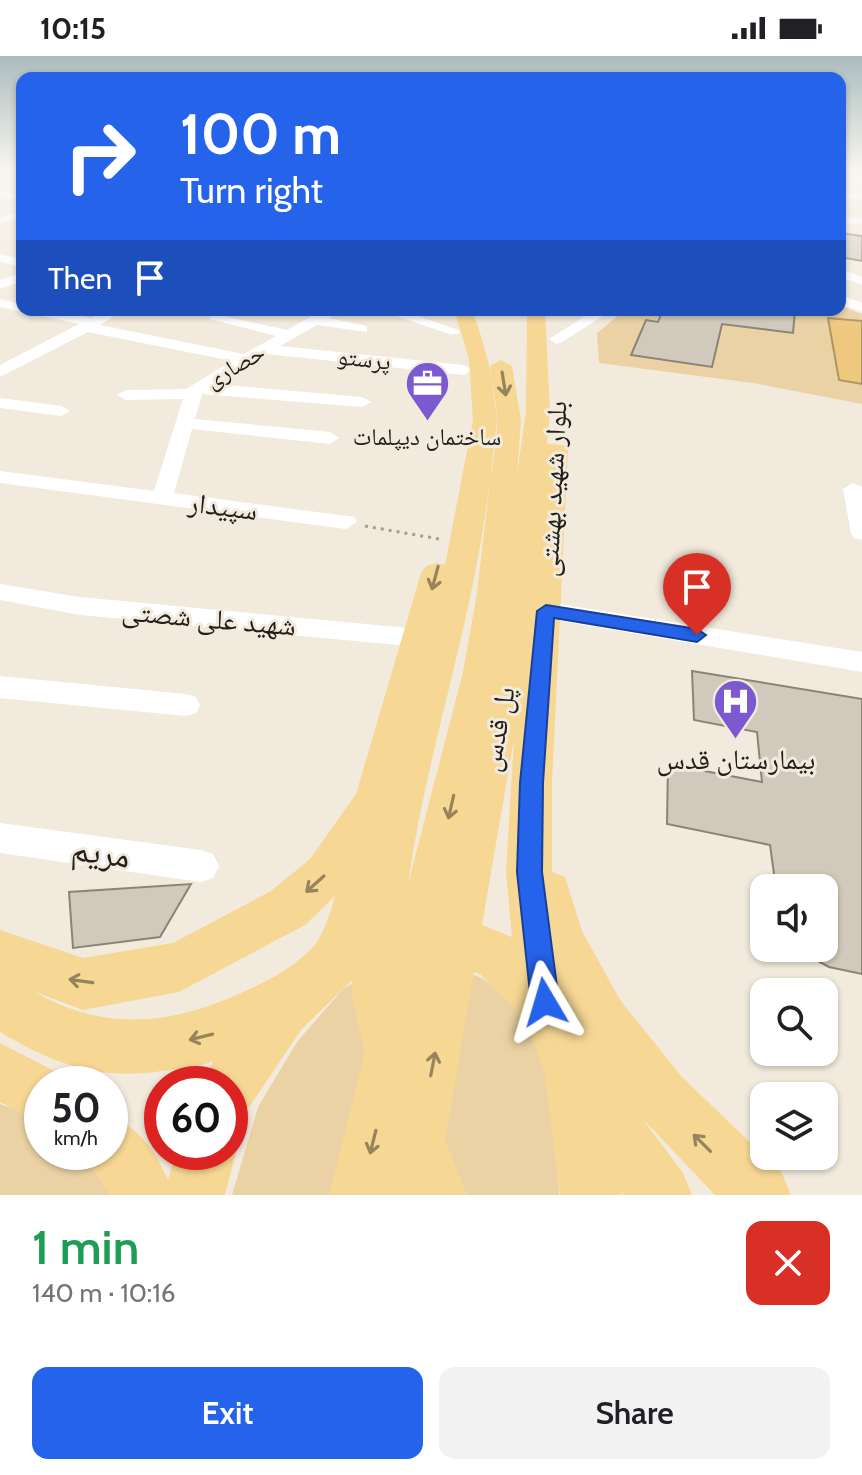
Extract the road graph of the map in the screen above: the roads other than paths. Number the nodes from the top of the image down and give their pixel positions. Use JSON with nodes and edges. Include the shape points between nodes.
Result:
{"nodes":[{"id":1,"x":55,"y":316,"type":"edge"},
{"id":2,"x":106,"y":316,"type":"edge"},
{"id":3,"x":215,"y":316,"type":"dead end"},
{"id":4,"x":322,"y":316,"type":"edge"},
{"id":5,"x":410,"y":316,"type":"edge"},
{"id":6,"x":483,"y":316,"type":"edge"},
{"id":7,"x":536,"y":316,"type":"edge"},
{"id":8,"x":585,"y":316,"type":"edge"},
{"id":9,"x":454,"y":319,"type":"edge"},
{"id":10,"x":315,"y":320,"type":"junction"},
{"id":11,"x":90,"y":325,"type":"junction"},
{"id":12,"x":556,"y":325,"type":"edge"},
{"id":13,"x":362,"y":329,"type":"dead end"},
{"id":14,"x":394,"y":331,"type":"dead end"},
{"id":15,"x":289,"y":335,"type":"junction"},
{"id":16,"x":264,"y":349,"type":"junction"},
{"id":17,"x":247,"y":359,"type":"junction"},
{"id":18,"x":464,"y":370,"type":"junction"},
{"id":19,"x":0,"y":372,"type":"edge"},
{"id":20,"x":194,"y":391,"type":"junction"},
{"id":21,"x":126,"y":395,"type":"dead end"},
{"id":22,"x":362,"y":402,"type":"dead end"},
{"id":23,"x":0,"y":403,"type":"edge"},
{"id":24,"x":61,"y":411,"type":"dead end"},
{"id":25,"x":184,"y":423,"type":"junction"},
{"id":26,"x":330,"y":438,"type":"dead end"},
{"id":27,"x":1,"y":478,"type":"edge"},
{"id":28,"x":853,"y":489,"type":"dead end"},
{"id":29,"x":162,"y":498,"type":"junction"},
{"id":30,"x":346,"y":522,"type":"road end"},
{"id":31,"x":862,"y":533,"type":"edge"},
{"id":32,"x":0,"y":592,"type":"edge"},
{"id":33,"x":519,"y":600,"type":"junction"},
{"id":34,"x":419,"y":638,"type":"junction"},
{"id":35,"x":862,"y":662,"type":"edge"},
{"id":36,"x":0,"y":687,"type":"edge"},
{"id":37,"x":186,"y":705,"type":"dead end"},
{"id":38,"x":531,"y":783,"type":"junction"},
{"id":39,"x":376,"y":798,"type":"junction"},
{"id":40,"x":0,"y":838,"type":"edge"},
{"id":41,"x":201,"y":866,"type":"dead end"},
{"id":42,"x":0,"y":955,"type":"edge"},
{"id":43,"x":316,"y":978,"type":"junction"},
{"id":44,"x":0,"y":1002,"type":"edge"},
{"id":45,"x":545,"y":1002,"type":"junction"},
{"id":46,"x":241,"y":1066,"type":"edge"},
{"id":47,"x":0,"y":1071,"type":"edge"},
{"id":48,"x":572,"y":1071,"type":"junction"},
{"id":49,"x":24,"y":1085,"type":"edge"},
{"id":50,"x":128,"y":1168,"type":"edge"},
{"id":51,"x":201,"y":1170,"type":"edge"},
{"id":52,"x":143,"y":1195,"type":"edge"},
{"id":53,"x":194,"y":1195,"type":"edge"},
{"id":54,"x":360,"y":1195,"type":"edge"},
{"id":55,"x":405,"y":1195,"type":"edge"},
{"id":56,"x":436,"y":1195,"type":"edge"},
{"id":57,"x":591,"y":1195,"type":"edge"},
{"id":58,"x":661,"y":1195,"type":"edge"},
{"id":59,"x":760,"y":1195,"type":"edge"}],
"edges":[{"from":1,"to":11,"type":"street"},
{"from":2,"to":11,"type":"street"},
{"from":3,"to":15,"type":"street"},
{"from":4,"to":10,"type":"street","name":"حصاری"},
{"from":5,"to":9,"type":"street"},
{"from":6,"to":33,"type":"main road","name":"پل قدس","one_way":true,"via":[[499,354],[509,420]]},
{"from":7,"to":33,"type":"main road","name":"پل قدس","via":[[538,411]]},
{"from":8,"to":12,"type":"street"},
{"from":9,"to":14,"type":"street"},
{"from":9,"to":18,"type":"main road"},
{"from":9,"to":56,"type":"main road","via":[[479,359],[485,420],[469,525],[441,656],[394,830],[378,928],[378,996],[420,1156]]},
{"from":10,"to":13,"type":"street"},
{"from":10,"to":15,"type":"street","name":"حصاری"},
{"from":11,"to":17,"type":"street"},
{"from":11,"to":19,"type":"street"},
{"from":12,"to":33,"type":"main road","name":"بلوار شهید بهشتی","via":[[558,406]]},
{"from":15,"to":16,"type":"street","name":"حصاری"},
{"from":16,"to":17,"type":"street","name":"حصاری"},
{"from":16,"to":18,"type":"street","name":"پرستو"},
{"from":17,"to":20,"type":"street","name":"حصاری"},
{"from":18,"to":34,"type":"main road","one_way":true,"via":[[468,417],[461,473]]},
{"from":20,"to":21,"type":"street"},
{"from":20,"to":22,"type":"street"},
{"from":20,"to":25,"type":"street","name":"حصاری"},
{"from":23,"to":24,"type":"street"},
{"from":25,"to":26,"type":"street"},
{"from":25,"to":29,"type":"street","name":"حصاری"},
{"from":27,"to":29,"type":"street","name":"سپیدار"},
{"from":28,"to":31,"type":"street"},
{"from":29,"to":30,"type":"street","name":"سپیدار"},
{"from":32,"to":34,"type":"street","name":"شهید علی شصتی","via":[[80,606]]},
{"from":33,"to":35,"type":"street"},
{"from":33,"to":38,"type":"main road","name":"بلوار شهید بهشتی"},
{"from":33,"to":54,"type":"main road","name":"پل قدس","one_way":true,"via":[[481,672]]},
{"from":55,"to":33,"type":"main road","name":"پل قدس","one_way":true},
{"from":34,"to":39,"type":"main road"},
{"from":36,"to":37,"type":"street"},
{"from":38,"to":45,"type":"main road","name":"بلوار شهید بهشتی","via":[[529,872]]},
{"from":59,"to":38,"type":"main road","one_way":true,"via":[[699,1141],[620,1047],[577,979],[549,906]]},
{"from":39,"to":42,"type":"main road","one_way":true,"via":[[326,874],[288,908],[179,967],[83,984]]},
{"from":39,"to":43,"type":"main road","via":[[358,900]]},
{"from":40,"to":41,"type":"street","name":"مریم"},
{"from":43,"to":44,"type":"main road","one_way":true,"via":[[206,1037],[134,1048],[55,1034]]},
{"from":43,"to":45,"type":"main road","via":[[378,935],[428,934],[499,957]]},
{"from":43,"to":46,"type":"main road"},
{"from":45,"to":48,"type":"main road"},
{"from":47,"to":49,"type":"main road"},
{"from":48,"to":57,"type":"main road"},
{"from":48,"to":58,"type":"main road"},
{"from":50,"to":52,"type":"main road"},
{"from":51,"to":53,"type":"main road"}]}
